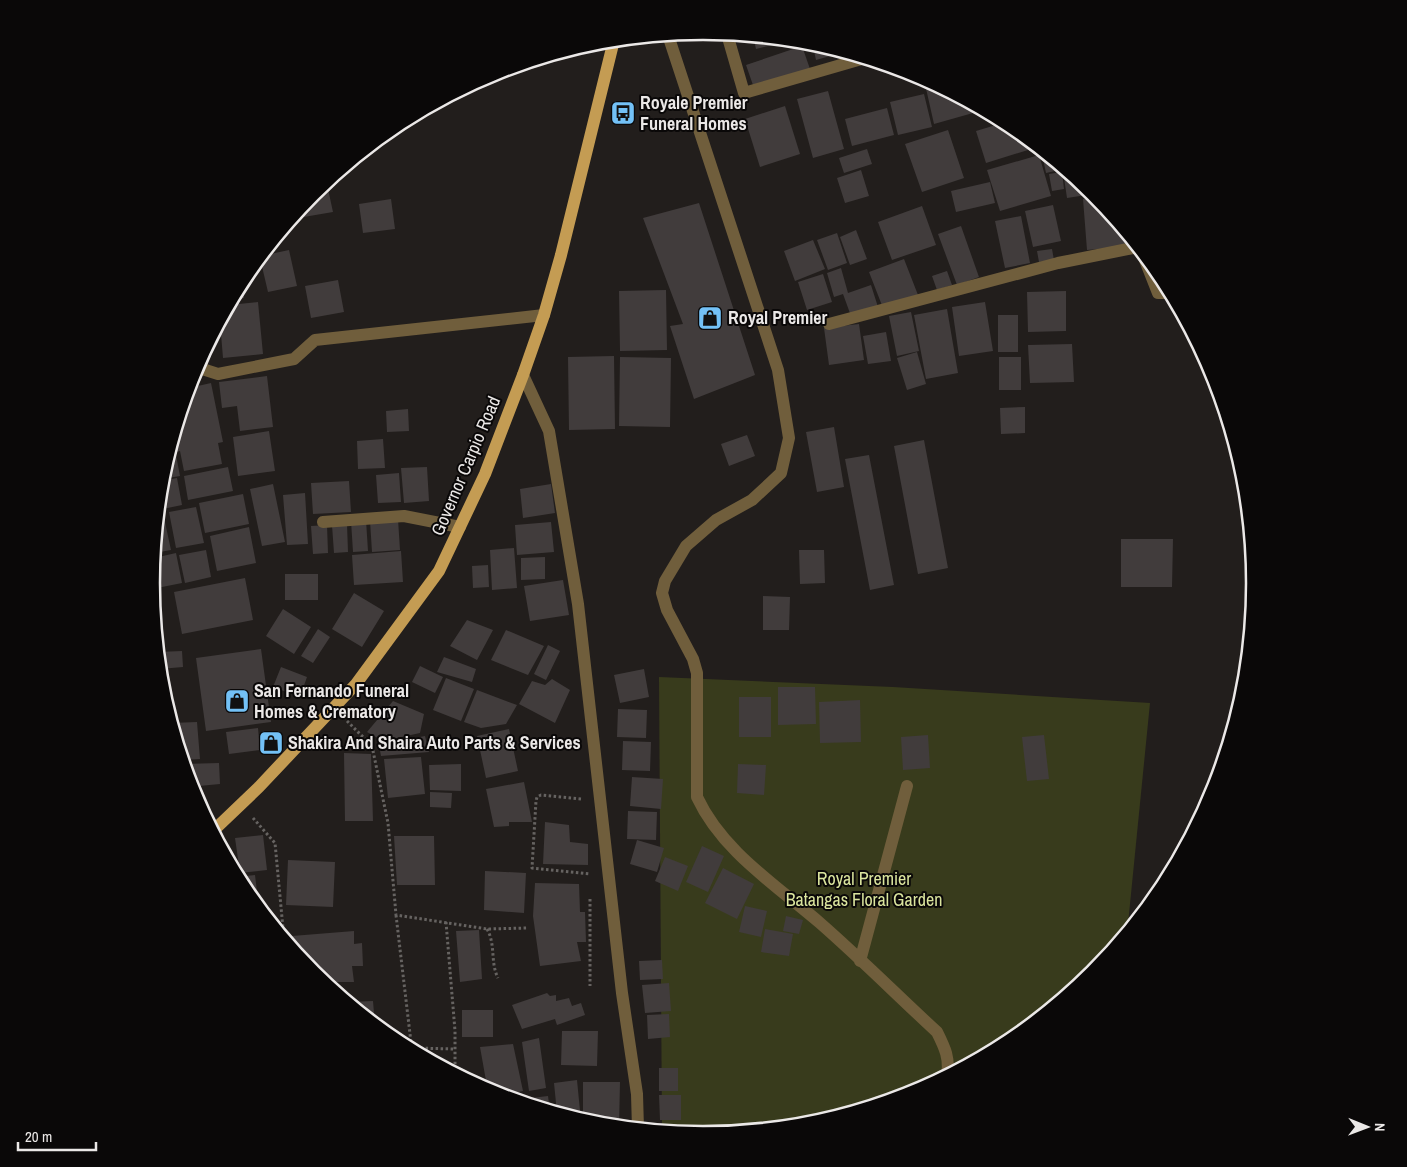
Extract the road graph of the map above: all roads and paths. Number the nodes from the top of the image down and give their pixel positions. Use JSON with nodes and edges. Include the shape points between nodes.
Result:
{"nodes":[{"id":1,"x":670,"y":41,"type":"edge"},
{"id":2,"x":729,"y":41,"type":"edge"},
{"id":3,"x":612,"y":48,"type":"edge"},
{"id":4,"x":853,"y":62,"type":"edge"},
{"id":5,"x":1131,"y":248,"type":"edge"},
{"id":6,"x":1152,"y":277,"type":"edge"},
{"id":7,"x":1162,"y":293,"type":"edge"},
{"id":8,"x":544,"y":315,"type":"junction"},
{"id":9,"x":829,"y":324,"type":"dead end"},
{"id":10,"x":204,"y":370,"type":"edge"},
{"id":11,"x":523,"y":375,"type":"junction"},
{"id":12,"x":323,"y":522,"type":"dead end"},
{"id":13,"x":460,"y":527,"type":"junction"},
{"id":14,"x":334,"y":708,"type":"junction"},
{"id":15,"x":908,"y":786,"type":"dead end"},
{"id":16,"x":241,"y":804,"type":"junction"},
{"id":17,"x":586,"y":804,"type":"dead end"},
{"id":18,"x":217,"y":827,"type":"edge"},
{"id":19,"x":590,"y":865,"type":"dead end"},
{"id":20,"x":590,"y":874,"type":"junction"},
{"id":21,"x":590,"y":883,"type":"dead end"},
{"id":22,"x":590,"y":893,"type":"dead end"},
{"id":23,"x":396,"y":915,"type":"junction"},
{"id":24,"x":446,"y":922,"type":"junction"},
{"id":25,"x":283,"y":927,"type":"edge"},
{"id":26,"x":527,"y":928,"type":"dead end"},
{"id":27,"x":487,"y":929,"type":"junction"},
{"id":28,"x":860,"y":961,"type":"junction"},
{"id":29,"x":498,"y":978,"type":"dead end"},
{"id":30,"x":590,"y":986,"type":"dead end"},
{"id":31,"x":411,"y":1041,"type":"edge"},
{"id":32,"x":455,"y":1048,"type":"junction"},
{"id":33,"x":424,"y":1049,"type":"edge"},
{"id":34,"x":455,"y":1067,"type":"edge"},
{"id":35,"x":948,"y":1069,"type":"edge"},
{"id":36,"x":638,"y":1123,"type":"edge"}],
"edges":[{"from":1,"to":28,"type":"street","via":[[778,370],[789,438],[781,473],[752,500],[716,520],[686,546],[665,581],[662,593],[667,610],[693,659],[696,673],[696,797],[744,860]]},
{"from":2,"to":4,"type":"street","via":[[744,93]]},
{"from":3,"to":8,"type":"main road","name":"Governor Carpio Road"},
{"from":5,"to":9,"type":"street","via":[[1058,263]]},
{"from":6,"to":7,"type":"street","via":[[1158,293]]},
{"from":8,"to":10,"type":"street","via":[[314,340],[294,359],[218,374]]},
{"from":8,"to":11,"type":"main road","name":"Governor Carpio Road"},
{"from":11,"to":13,"type":"main road","name":"Governor Carpio Road","via":[[485,474]]},
{"from":11,"to":36,"type":"street","via":[[549,430],[578,604]]},
{"from":12,"to":13,"type":"street","via":[[404,516]]},
{"from":13,"to":14,"type":"main road","name":"Governor Carpio Road","via":[[439,571],[356,684]]},
{"from":14,"to":16,"type":"main road","name":"Governor Carpio Road"},
{"from":14,"to":23,"type":"path","via":[[372,746],[388,823]]},
{"from":15,"to":28,"type":"street"},
{"from":16,"to":18,"type":"main road","name":"Governor Carpio Road"},
{"from":16,"to":25,"type":"path","via":[[276,843]]},
{"from":17,"to":20,"type":"path","via":[[582,799],[537,797],[532,868]]},
{"from":19,"to":20,"type":"path"},
{"from":20,"to":21,"type":"path"},
{"from":22,"to":30,"type":"path"},
{"from":23,"to":24,"type":"path"},
{"from":23,"to":31,"type":"path"},
{"from":24,"to":27,"type":"path"},
{"from":24,"to":32,"type":"path"},
{"from":26,"to":27,"type":"path"},
{"from":27,"to":29,"type":"path"},
{"from":28,"to":35,"type":"street","via":[[937,1032],[945,1047]]},
{"from":32,"to":33,"type":"path"},
{"from":32,"to":34,"type":"path"}]}
